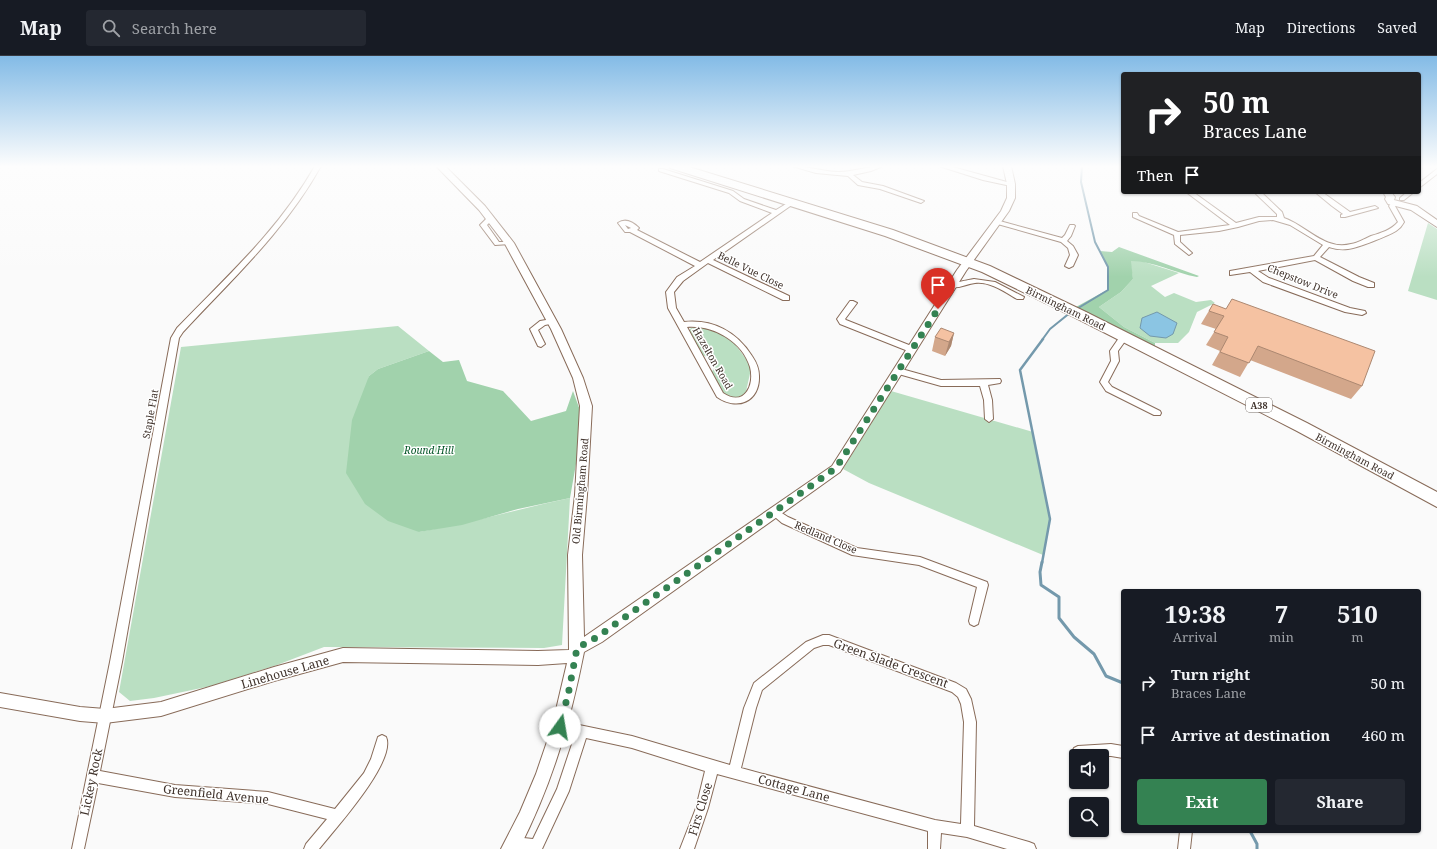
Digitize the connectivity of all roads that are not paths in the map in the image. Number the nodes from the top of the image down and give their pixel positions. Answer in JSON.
{"nodes":[{"id":1,"x":296,"y":203,"type":"edge"},
{"id":2,"x":476,"y":203,"type":"edge"},
{"id":3,"x":750,"y":203,"type":"edge"},
{"id":4,"x":792,"y":203,"type":"edge"},
{"id":5,"x":796,"y":203,"type":"edge"},
{"id":6,"x":1009,"y":203,"type":"edge"},
{"id":7,"x":1204,"y":203,"type":"edge"},
{"id":8,"x":1269,"y":203,"type":"edge"},
{"id":9,"x":1332,"y":203,"type":"edge"},
{"id":10,"x":1393,"y":203,"type":"edge"},
{"id":11,"x":1403,"y":203,"type":"edge"},
{"id":12,"x":1383,"y":211,"type":"dead end"},
{"id":13,"x":777,"y":213,"type":"junction"},
{"id":14,"x":1134,"y":217,"type":"dead end"},
{"id":15,"x":1281,"y":219,"type":"junction"},
{"id":16,"x":996,"y":222,"type":"junction"},
{"id":17,"x":1437,"y":224,"type":"edge"},
{"id":18,"x":1072,"y":226,"type":"dead end"},
{"id":19,"x":1236,"y":226,"type":"junction"},
{"id":20,"x":631,"y":230,"type":"dead end"},
{"id":21,"x":1177,"y":234,"type":"junction"},
{"id":22,"x":1063,"y":241,"type":"junction"},
{"id":23,"x":1326,"y":246,"type":"junction"},
{"id":24,"x":1174,"y":248,"type":"dead end"},
{"id":25,"x":1182,"y":248,"type":"junction"},
{"id":26,"x":1189,"y":253,"type":"dead end"},
{"id":27,"x":1316,"y":258,"type":"junction"},
{"id":28,"x":708,"y":260,"type":"junction"},
{"id":29,"x":968,"y":262,"type":"junction"},
{"id":30,"x":699,"y":265,"type":"junction"},
{"id":31,"x":1069,"y":266,"type":"dead end"},
{"id":32,"x":1251,"y":269,"type":"junction"},
{"id":33,"x":1233,"y":273,"type":"dead end"},
{"id":34,"x":952,"y":285,"type":"junction"},
{"id":35,"x":1371,"y":285,"type":"dead end"},
{"id":36,"x":1020,"y":297,"type":"dead end"},
{"id":37,"x":786,"y":298,"type":"dead end"},
{"id":38,"x":852,"y":303,"type":"dead end"},
{"id":39,"x":1362,"y":313,"type":"dead end"},
{"id":40,"x":552,"y":321,"type":"junction"},
{"id":41,"x":682,"y":325,"type":"junction"},
{"id":42,"x":1124,"y":337,"type":"junction"},
{"id":43,"x":541,"y":344,"type":"dead end"},
{"id":44,"x":911,"y":349,"type":"junction"},
{"id":45,"x":898,"y":371,"type":"junction"},
{"id":46,"x":996,"y":381,"type":"dead end"},
{"id":47,"x":983,"y":383,"type":"junction"},
{"id":48,"x":1157,"y":413,"type":"dead end"},
{"id":49,"x":988,"y":419,"type":"dead end"},
{"id":50,"x":1437,"y":500,"type":"edge"},
{"id":51,"x":774,"y":512,"type":"junction"},
{"id":52,"x":974,"y":621,"type":"dead end"},
{"id":53,"x":576,"y":652,"type":"junction"},
{"id":54,"x":0,"y":700,"type":"edge"},
{"id":55,"x":105,"y":716,"type":"junction"},
{"id":56,"x":560,"y":727,"type":"junction"},
{"id":57,"x":582,"y":731,"type":"junction"},
{"id":58,"x":382,"y":741,"type":"dead end"},
{"id":59,"x":1109,"y":750,"type":"edge"},
{"id":60,"x":1121,"y":752,"type":"edge"},
{"id":61,"x":712,"y":768,"type":"junction"},
{"id":62,"x":734,"y":772,"type":"junction"},
{"id":63,"x":93,"y":776,"type":"junction"},
{"id":64,"x":338,"y":816,"type":"junction"},
{"id":65,"x":935,"y":826,"type":"junction"},
{"id":66,"x":967,"y":830,"type":"junction"},
{"id":67,"x":1186,"y":833,"type":"edge"},
{"id":68,"x":512,"y":846,"type":"edge"},
{"id":69,"x":78,"y":849,"type":"edge"},
{"id":70,"x":311,"y":849,"type":"edge"},
{"id":71,"x":686,"y":849,"type":"edge"},
{"id":72,"x":934,"y":849,"type":"edge"},
{"id":73,"x":1029,"y":849,"type":"edge"},
{"id":74,"x":1184,"y":849,"type":"edge"}],
"edges":[{"from":1,"to":55,"type":"street","name":"Staple Flat"},
{"from":2,"to":40,"type":"main road","name":"Old Birmingham Road"},
{"from":3,"to":13,"type":"street"},
{"from":4,"to":13,"type":"street","name":"Hazelton Road"},
{"from":5,"to":29,"type":"highway","name":"Birmingham Road","number":"A38"},
{"from":6,"to":16,"type":"main road"},
{"from":7,"to":19,"type":"street"},
{"from":8,"to":15,"type":"street"},
{"from":9,"to":12,"type":"street"},
{"from":10,"to":23,"type":"street"},
{"from":11,"to":17,"type":"main road"},
{"from":13,"to":28,"type":"street","name":"Hazelton Road"},
{"from":14,"to":21,"type":"street"},
{"from":15,"to":19,"type":"street"},
{"from":15,"to":23,"type":"street"},
{"from":16,"to":22,"type":"street"},
{"from":16,"to":29,"type":"main road"},
{"from":18,"to":22,"type":"street"},
{"from":19,"to":21,"type":"street"},
{"from":20,"to":30,"type":"street"},
{"from":21,"to":25,"type":"street"},
{"from":22,"to":31,"type":"street"},
{"from":23,"to":27,"type":"street"},
{"from":24,"to":25,"type":"street"},
{"from":25,"to":26,"type":"street"},
{"from":27,"to":32,"type":"street"},
{"from":27,"to":35,"type":"street"},
{"from":28,"to":30,"type":"street","name":"Hazelton Road"},
{"from":28,"to":37,"type":"street","name":"Belle Vue Close"},
{"from":29,"to":34,"type":"main road"},
{"from":29,"to":42,"type":"highway","name":"Birmingham Road","number":"A38"},
{"from":30,"to":41,"type":"street","name":"Hazelton Road"},
{"from":32,"to":33,"type":"street"},
{"from":32,"to":39,"type":"street","name":"Chepstow Drive"},
{"from":34,"to":36,"type":"street","name":"Birmingham Road"},
{"from":34,"to":44,"type":"main road"},
{"from":38,"to":44,"type":"street"},
{"from":40,"to":43,"type":"street"},
{"from":40,"to":53,"type":"main road","name":"Old Birmingham Road"},
{"from":41,"to":41,"type":"street","name":"Hazelton Road"},
{"from":42,"to":48,"type":"street"},
{"from":42,"to":50,"type":"highway","name":"Birmingham Road","number":"A38"},
{"from":44,"to":45,"type":"main road"},
{"from":45,"to":47,"type":"street"},
{"from":45,"to":51,"type":"main road"},
{"from":46,"to":47,"type":"street"},
{"from":47,"to":49,"type":"street"},
{"from":51,"to":52,"type":"street","name":"Redland Close"},
{"from":51,"to":53,"type":"main road"},
{"from":53,"to":55,"type":"main road","name":"Linehouse Lane"},
{"from":53,"to":56,"type":"main road","name":"Old Birmingham Road"},
{"from":54,"to":55,"type":"main road","name":"Linehouse Lane"},
{"from":55,"to":63,"type":"street","name":"Lickey Rock"},
{"from":56,"to":57,"type":"street","name":"Cottage Lane"},
{"from":56,"to":68,"type":"main road","name":"Old Birmingham Road"},
{"from":57,"to":61,"type":"street","name":"Cottage Lane"},
{"from":57,"to":68,"type":"street"},
{"from":58,"to":64,"type":"street"},
{"from":59,"to":60,"type":"street"},
{"from":61,"to":62,"type":"street","name":"Cottage Lane"},
{"from":61,"to":71,"type":"street","name":"Firs Close"},
{"from":62,"to":65,"type":"street","name":"Cottage Lane"},
{"from":62,"to":66,"type":"street","name":"Green Slade Crescent"},
{"from":63,"to":64,"type":"street","name":"Greenfield Avenue"},
{"from":63,"to":69,"type":"street","name":"Lickey Rock"},
{"from":64,"to":70,"type":"street"},
{"from":65,"to":66,"type":"street","name":"Cottage Lane"},
{"from":65,"to":72,"type":"street"},
{"from":66,"to":73,"type":"street","name":"Cottage Lane"},
{"from":67,"to":74,"type":"street"}]}
